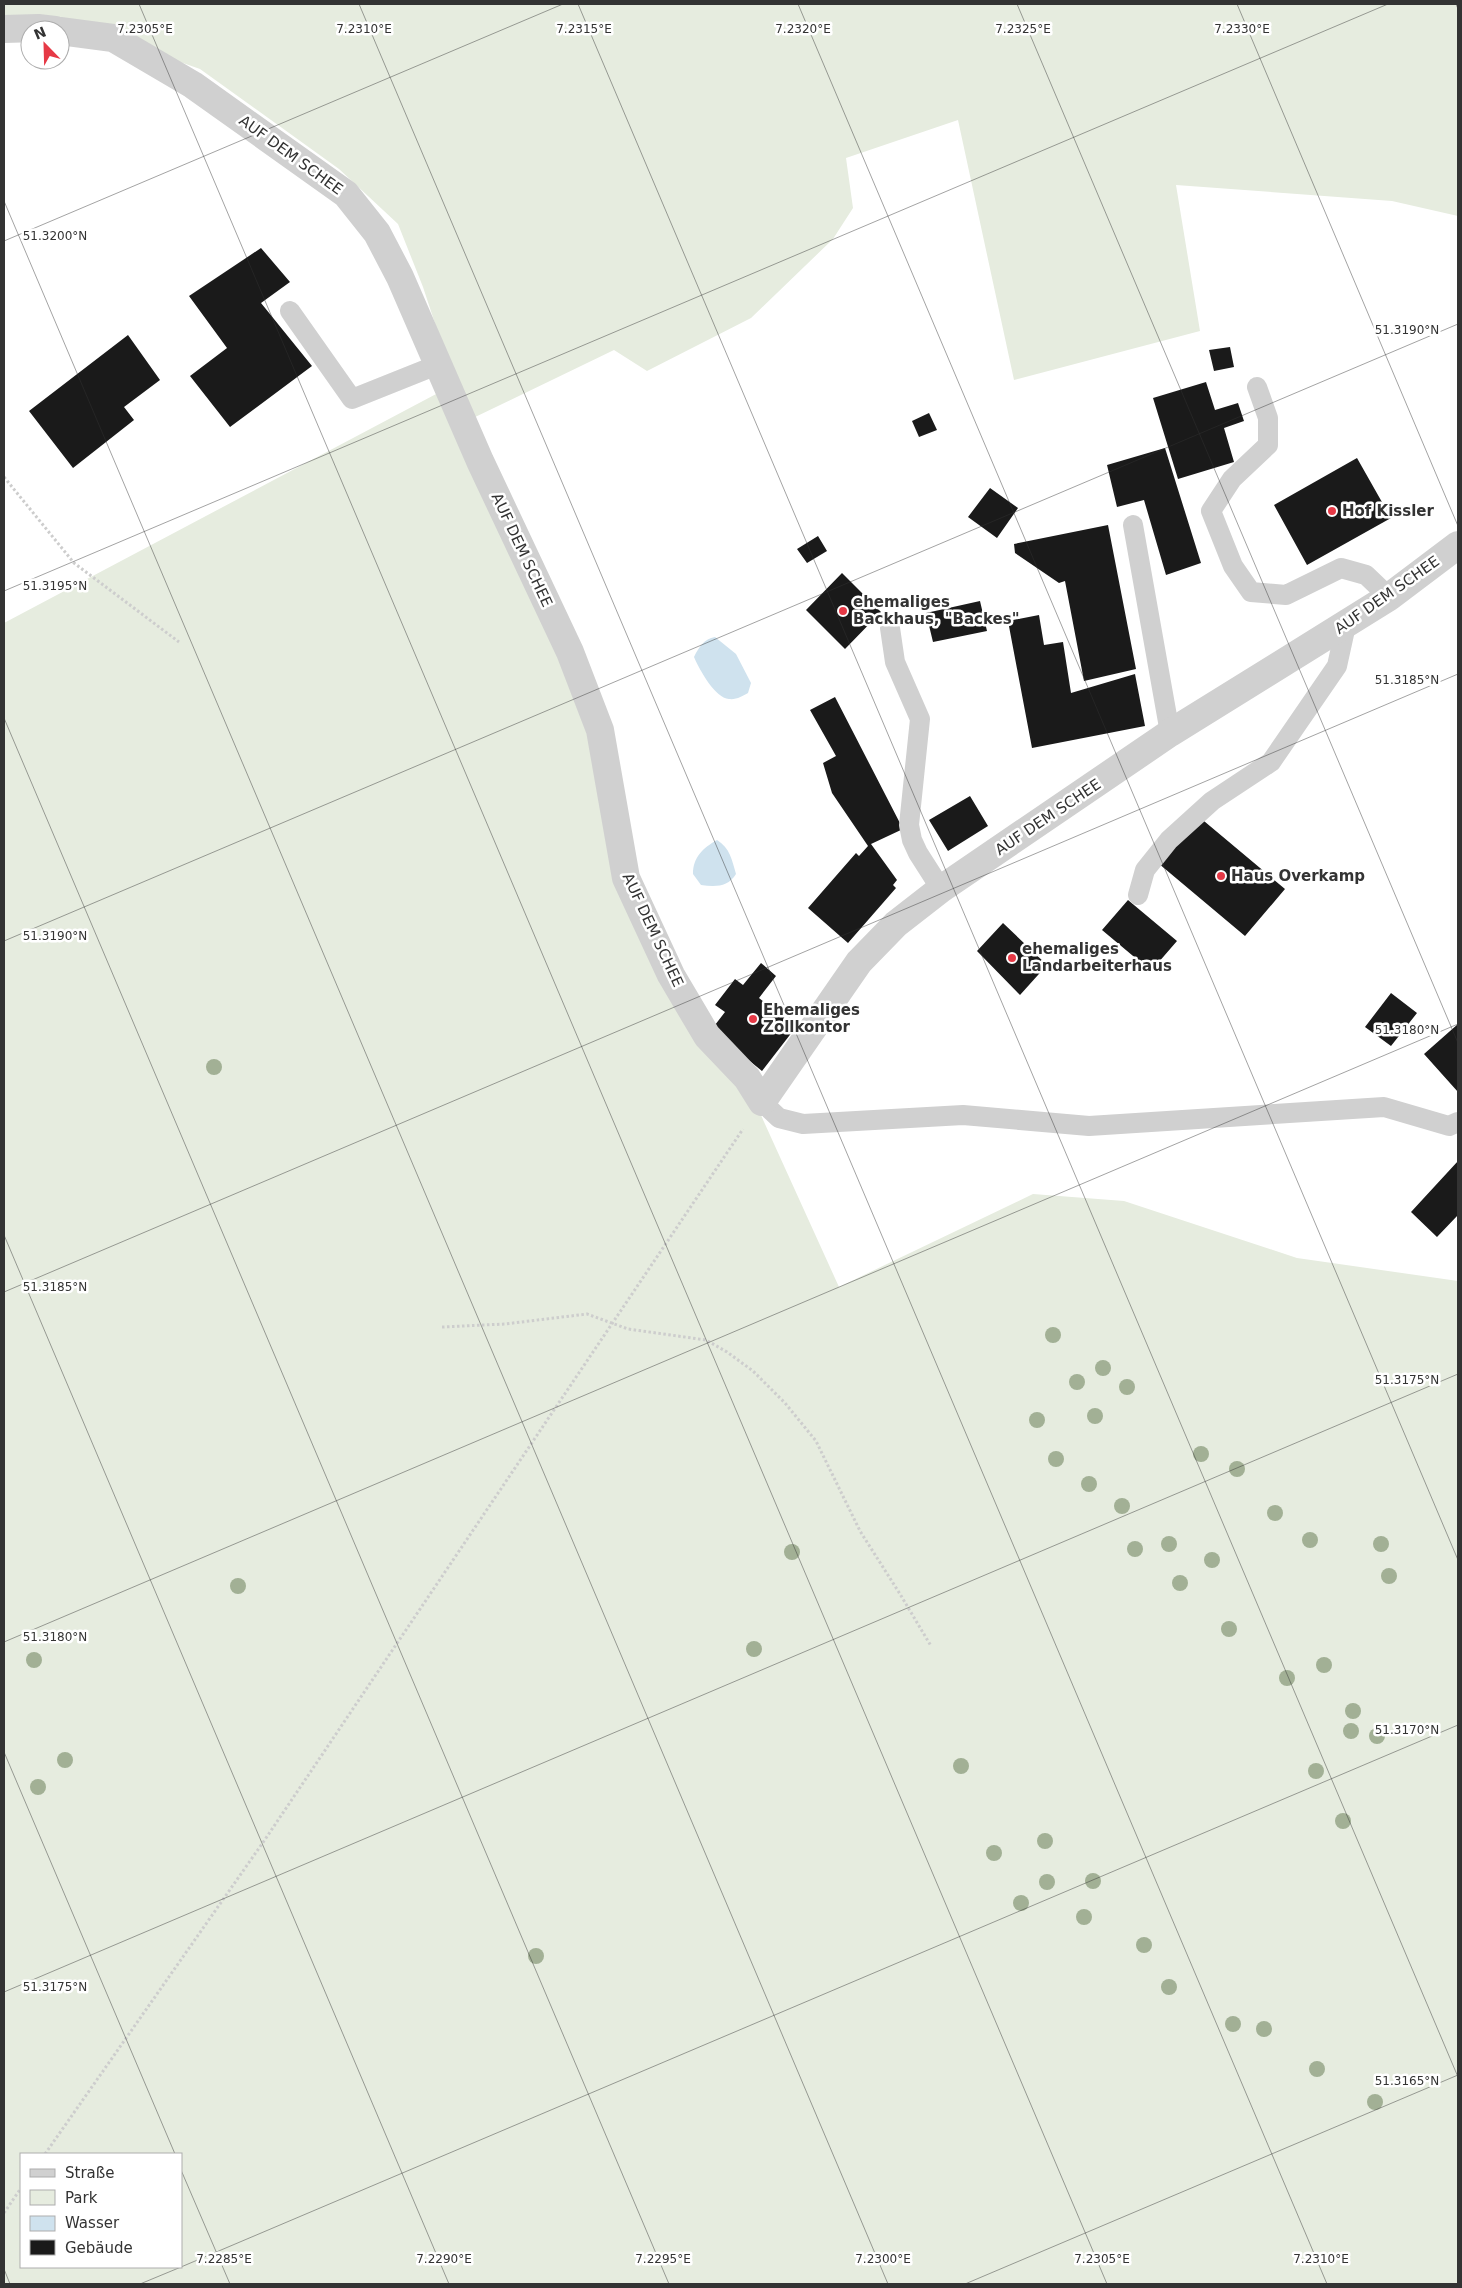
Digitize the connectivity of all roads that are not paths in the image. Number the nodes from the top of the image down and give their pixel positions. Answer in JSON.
{"nodes":[{"id":1,"x":4,"y":29,"type":"edge"},
{"id":2,"x":20,"y":29,"type":"edge"},
{"id":3,"x":70,"y":32,"type":"edge"},
{"id":4,"x":290,"y":311,"type":"dead end"},
{"id":5,"x":437,"y":365,"type":"junction"},
{"id":6,"x":1257,"y":387,"type":"dead end"},
{"id":7,"x":1134,"y":525,"type":"dead end"},
{"id":8,"x":1458,"y":545,"type":"edge"},
{"id":9,"x":1389,"y":597,"type":"junction"},
{"id":10,"x":1346,"y":625,"type":"junction"},
{"id":11,"x":890,"y":628,"type":"dead end"},
{"id":12,"x":1170,"y":733,"type":"junction"},
{"id":13,"x":942,"y":889,"type":"junction"},
{"id":14,"x":1138,"y":895,"type":"dead end"},
{"id":15,"x":762,"y":1102,"type":"junction"},
{"id":16,"x":1458,"y":1122,"type":"edge"}],
"edges":[{"from":1,"to":2,"type":"street"},
{"from":3,"to":5,"type":"street","name":"AUF DEM SCHEE"},
{"from":4,"to":5,"type":"lane"},
{"from":5,"to":15,"type":"street","name":"AUF DEM SCHEE"},
{"from":6,"to":9,"type":"lane"},
{"from":7,"to":12,"type":"lane"},
{"from":8,"to":9,"type":"street","name":"AUF DEM SCHEE"},
{"from":9,"to":10,"type":"street","name":"AUF DEM SCHEE"},
{"from":10,"to":12,"type":"street","name":"AUF DEM SCHEE"},
{"from":10,"to":14,"type":"lane"},
{"from":11,"to":13,"type":"lane"},
{"from":12,"to":13,"type":"street","name":"AUF DEM SCHEE"},
{"from":13,"to":15,"type":"street","name":"AUF DEM SCHEE"},
{"from":15,"to":16,"type":"lane"}]}
